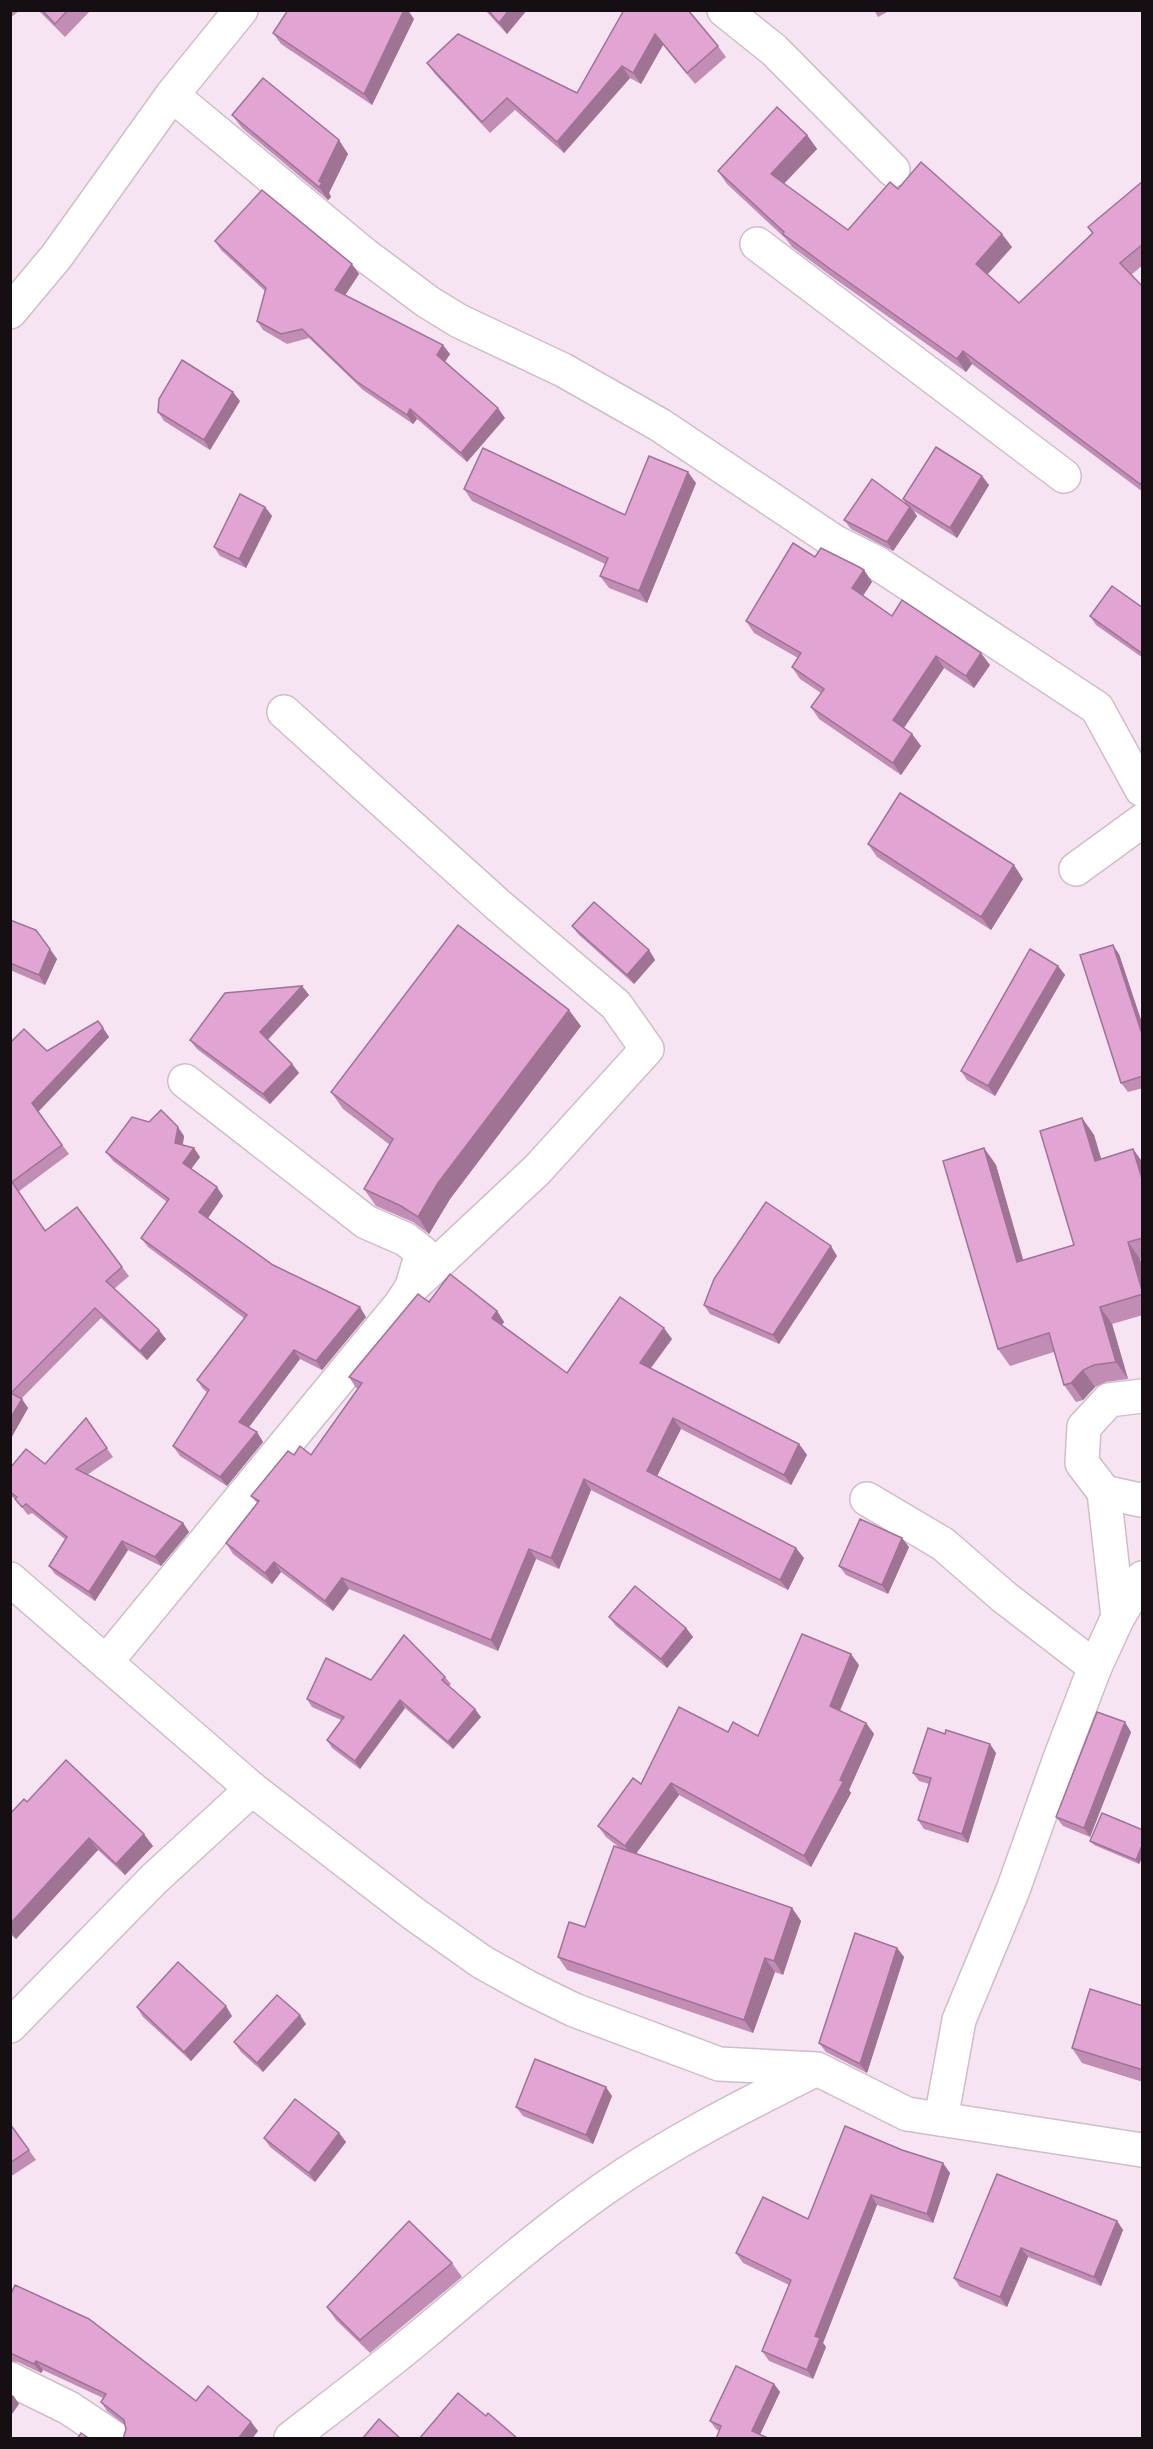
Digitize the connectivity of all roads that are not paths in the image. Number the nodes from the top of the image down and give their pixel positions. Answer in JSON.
{"nodes":[{"id":1,"x":241,"y":10,"type":"edge"},
{"id":2,"x":724,"y":10,"type":"edge"},
{"id":3,"x":172,"y":95,"type":"junction"},
{"id":4,"x":893,"y":170,"type":"dead end"},
{"id":5,"x":757,"y":244,"type":"dead end"},
{"id":6,"x":10,"y":312,"type":"edge"},
{"id":7,"x":1064,"y":476,"type":"dead end"},
{"id":8,"x":284,"y":712,"type":"dead end"},
{"id":9,"x":1143,"y":790,"type":"edge"},
{"id":10,"x":1143,"y":821,"type":"edge"},
{"id":11,"x":1076,"y":869,"type":"dead end"},
{"id":12,"x":185,"y":1081,"type":"dead end"},
{"id":13,"x":412,"y":1287,"type":"junction"},
{"id":14,"x":1143,"y":1396,"type":"edge"},
{"id":15,"x":1104,"y":1492,"type":"junction"},
{"id":16,"x":867,"y":1499,"type":"dead end"},
{"id":17,"x":1143,"y":1499,"type":"edge"},
{"id":18,"x":1143,"y":1578,"type":"edge"},
{"id":19,"x":10,"y":1579,"type":"edge"},
{"id":20,"x":1118,"y":1617,"type":"junction"},
{"id":21,"x":106,"y":1662,"type":"junction"},
{"id":22,"x":1095,"y":1667,"type":"junction"},
{"id":23,"x":252,"y":1789,"type":"junction"},
{"id":24,"x":10,"y":2026,"type":"edge"},
{"id":25,"x":817,"y":2069,"type":"junction"},
{"id":26,"x":941,"y":2120,"type":"junction"},
{"id":27,"x":1143,"y":2150,"type":"edge"},
{"id":28,"x":10,"y":2379,"type":"edge"},
{"id":29,"x":114,"y":2439,"type":"edge"},
{"id":30,"x":291,"y":2439,"type":"edge"}],
"edges":[{"from":1,"to":3,"type":"street"},
{"from":2,"to":4,"type":"street"},
{"from":3,"to":6,"type":"street"},
{"from":3,"to":9,"type":"street"},
{"from":5,"to":7,"type":"street"},
{"from":8,"to":13,"type":"street"},
{"from":10,"to":11,"type":"street"},
{"from":12,"to":13,"type":"street"},
{"from":13,"to":21,"type":"street"},
{"from":14,"to":15,"type":"street"},
{"from":15,"to":17,"type":"street"},
{"from":15,"to":20,"type":"street"},
{"from":16,"to":22,"type":"street"},
{"from":18,"to":20,"type":"street"},
{"from":19,"to":21,"type":"street"},
{"from":20,"to":22,"type":"street"},
{"from":21,"to":23,"type":"street"},
{"from":22,"to":26,"type":"street"},
{"from":23,"to":24,"type":"street"},
{"from":23,"to":25,"type":"street"},
{"from":25,"to":26,"type":"street"},
{"from":25,"to":30,"type":"street"},
{"from":26,"to":27,"type":"street"},
{"from":28,"to":29,"type":"street"}]}
